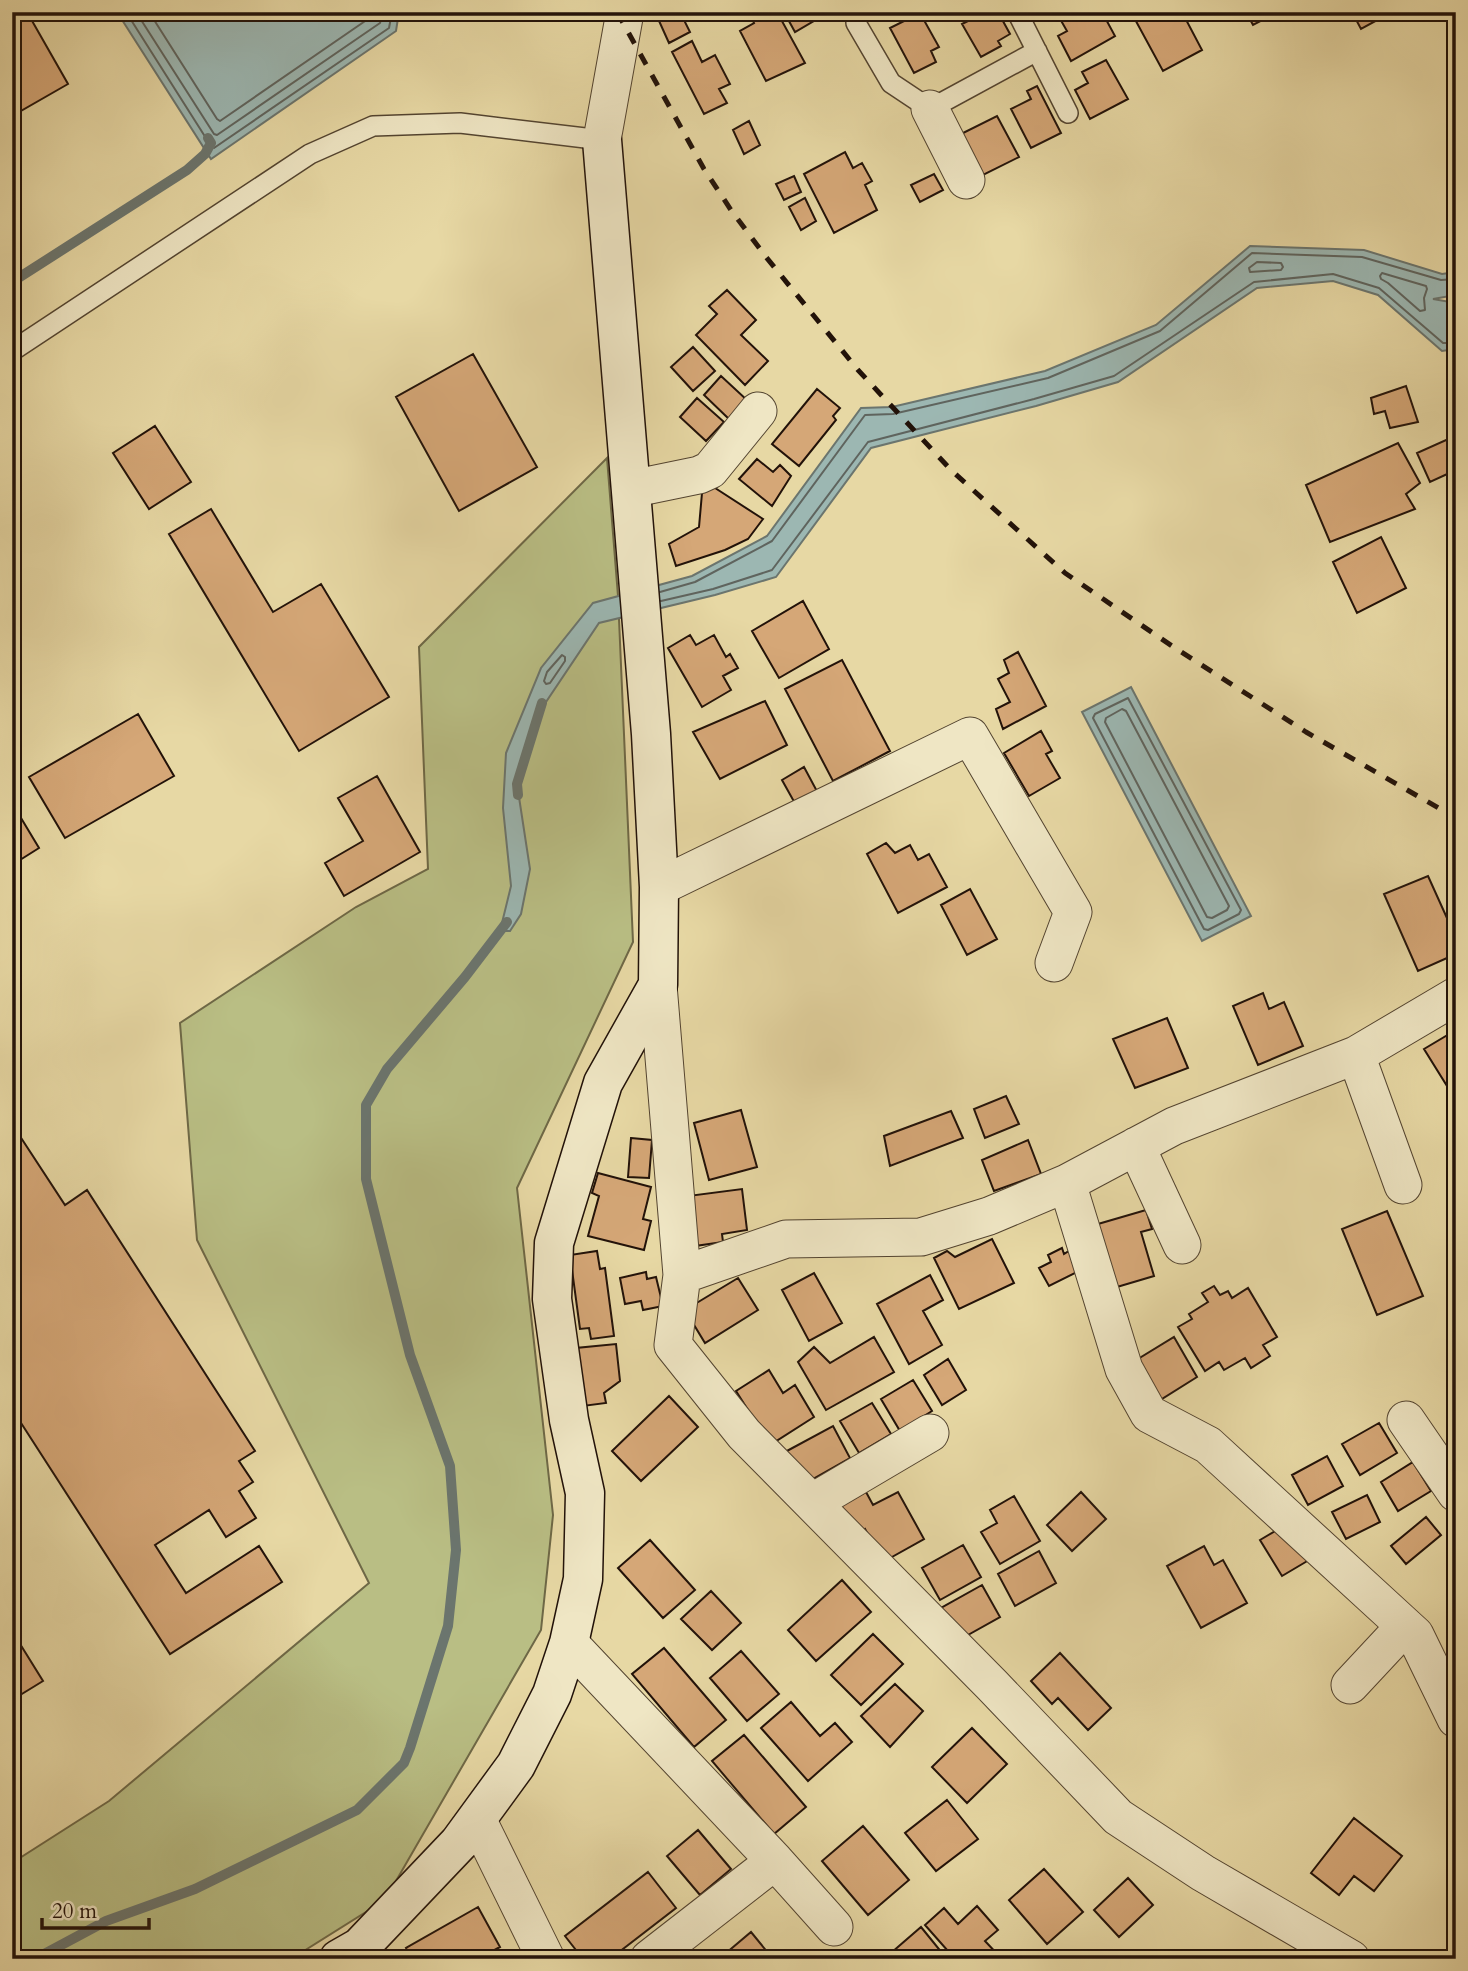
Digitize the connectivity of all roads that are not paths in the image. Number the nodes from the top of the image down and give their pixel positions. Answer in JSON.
{"nodes":[{"id":1,"x":625,"y":12,"type":"edge"},
{"id":2,"x":857,"y":12,"type":"edge"},
{"id":3,"x":1017,"y":12,"type":"edge"},
{"id":4,"x":1037,"y":51,"type":"junction"},
{"id":5,"x":930,"y":109,"type":"junction"},
{"id":6,"x":1069,"y":113,"type":"dead end"},
{"id":7,"x":603,"y":140,"type":"junction"},
{"id":8,"x":966,"y":180,"type":"dead end"},
{"id":9,"x":12,"y":351,"type":"edge"},
{"id":10,"x":758,"y":411,"type":"dead end"},
{"id":11,"x":631,"y":489,"type":"junction"},
{"id":12,"x":659,"y":887,"type":"junction"},
{"id":13,"x":1054,"y":963,"type":"dead end"},
{"id":14,"x":658,"y":985,"type":"junction"},
{"id":15,"x":1456,"y":996,"type":"edge"},
{"id":16,"x":1356,"y":1055,"type":"junction"},
{"id":17,"x":1136,"y":1146,"type":"junction"},
{"id":18,"x":1067,"y":1183,"type":"junction"},
{"id":19,"x":1403,"y":1185,"type":"dead end"},
{"id":20,"x":1182,"y":1245,"type":"dead end"},
{"id":21,"x":682,"y":1275,"type":"junction"},
{"id":22,"x":1406,"y":1420,"type":"dead end"},
{"id":23,"x":930,"y":1433,"type":"dead end"},
{"id":24,"x":1456,"y":1493,"type":"edge"},
{"id":25,"x":813,"y":1503,"type":"junction"},
{"id":26,"x":1405,"y":1626,"type":"junction"},
{"id":27,"x":569,"y":1643,"type":"junction"},
{"id":28,"x":1444,"y":1658,"type":"edge"},
{"id":29,"x":1350,"y":1685,"type":"dead end"},
{"id":30,"x":1456,"y":1719,"type":"edge"},
{"id":31,"x":477,"y":1819,"type":"junction"},
{"id":32,"x":775,"y":1861,"type":"junction"},
{"id":33,"x":834,"y":1927,"type":"dead end"},
{"id":34,"x":339,"y":1959,"type":"edge"},
{"id":35,"x":547,"y":1959,"type":"edge"},
{"id":36,"x":649,"y":1959,"type":"edge"},
{"id":37,"x":1351,"y":1959,"type":"edge"}],
"edges":[{"from":1,"to":7,"type":"street"},
{"from":2,"to":5,"type":"lane"},
{"from":3,"to":4,"type":"lane"},
{"from":4,"to":5,"type":"lane"},
{"from":4,"to":6,"type":"lane"},
{"from":5,"to":8,"type":"street"},
{"from":7,"to":9,"type":"lane"},
{"from":7,"to":11,"type":"street"},
{"from":10,"to":11,"type":"street"},
{"from":11,"to":12,"type":"street"},
{"from":12,"to":13,"type":"street"},
{"from":12,"to":14,"type":"street"},
{"from":14,"to":21,"type":"street"},
{"from":14,"to":27,"type":"street"},
{"from":15,"to":16,"type":"street"},
{"from":16,"to":17,"type":"street"},
{"from":16,"to":19,"type":"street"},
{"from":17,"to":18,"type":"street"},
{"from":17,"to":20,"type":"street"},
{"from":18,"to":21,"type":"street"},
{"from":18,"to":26,"type":"street"},
{"from":21,"to":25,"type":"street"},
{"from":22,"to":24,"type":"street"},
{"from":23,"to":25,"type":"street"},
{"from":25,"to":37,"type":"street"},
{"from":26,"to":28,"type":"street"},
{"from":26,"to":29,"type":"street"},
{"from":27,"to":31,"type":"street"},
{"from":27,"to":32,"type":"street"},
{"from":28,"to":30,"type":"street"},
{"from":31,"to":34,"type":"street"},
{"from":31,"to":35,"type":"street"},
{"from":32,"to":33,"type":"street"},
{"from":32,"to":36,"type":"street"}]}
